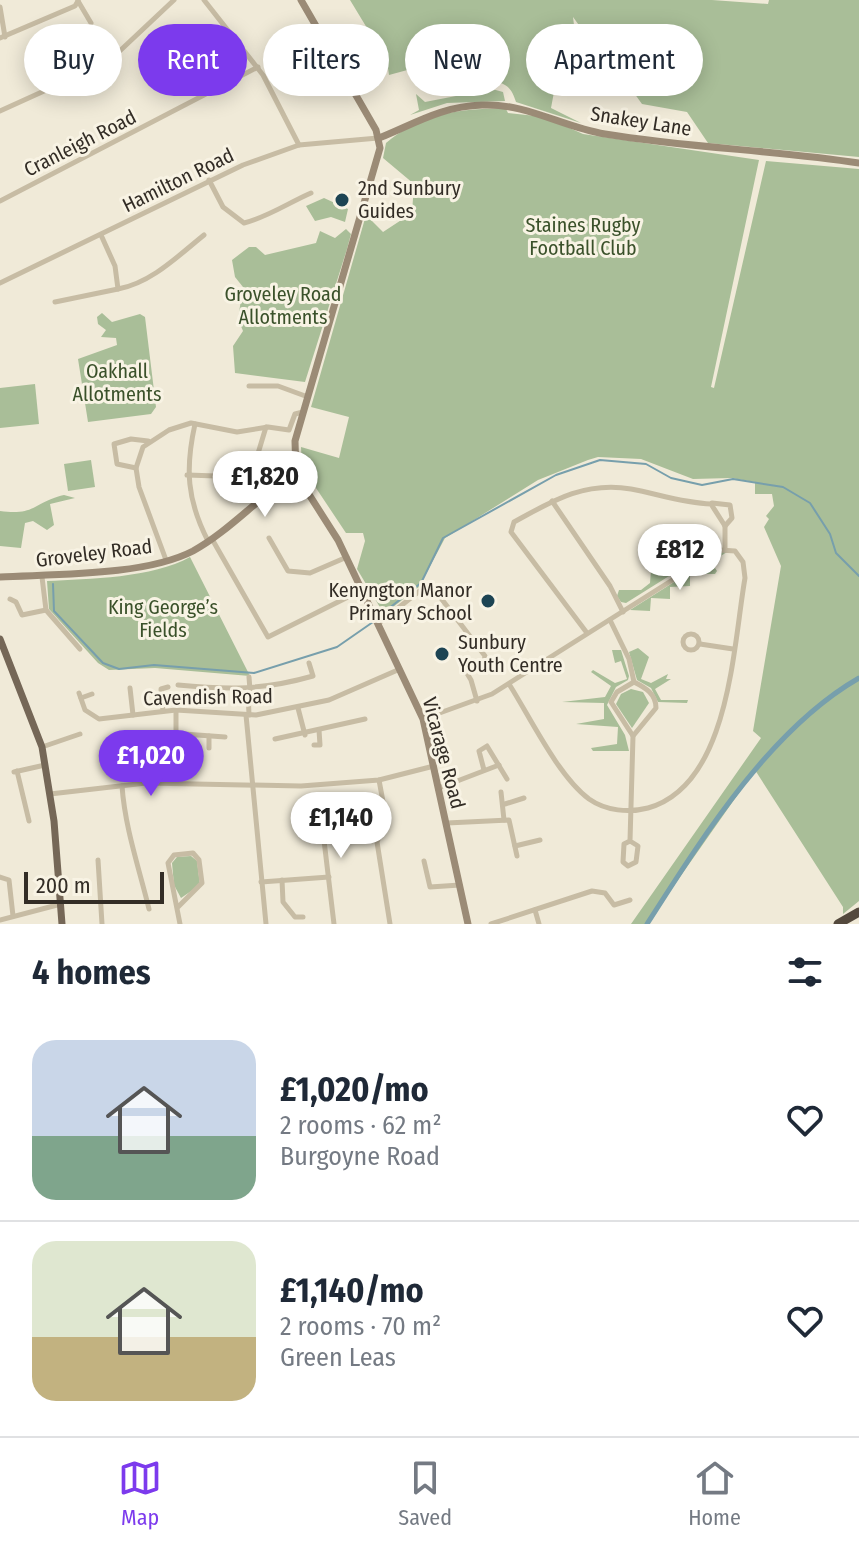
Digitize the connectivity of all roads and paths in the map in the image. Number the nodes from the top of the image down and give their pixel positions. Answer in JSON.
{"nodes":[{"id":1,"x":78,"y":0,"type":"edge"},
{"id":2,"x":174,"y":0,"type":"edge"},
{"id":3,"x":204,"y":0,"type":"edge"},
{"id":4,"x":301,"y":0,"type":"edge"},
{"id":5,"x":313,"y":0,"type":"edge"},
{"id":6,"x":0,"y":7,"type":"edge"},
{"id":7,"x":307,"y":9,"type":"junction"},
{"id":8,"x":91,"y":23,"type":"dead end"},
{"id":9,"x":2,"y":37,"type":"edge"},
{"id":10,"x":258,"y":67,"type":"junction"},
{"id":11,"x":0,"y":111,"type":"edge"},
{"id":12,"x":379,"y":138,"type":"junction"},
{"id":13,"x":299,"y":145,"type":"junction"},
{"id":14,"x":859,"y":163,"type":"edge"},
{"id":15,"x":209,"y":180,"type":"junction"},
{"id":16,"x":311,"y":193,"type":"dead end"},
{"id":17,"x":0,"y":201,"type":"edge"},
{"id":18,"x":101,"y":235,"type":"junction"},
{"id":19,"x":204,"y":235,"type":"dead end"},
{"id":20,"x":0,"y":283,"type":"edge"},
{"id":21,"x":118,"y":289,"type":"junction"},
{"id":22,"x":55,"y":302,"type":"dead end"},
{"id":23,"x":249,"y":386,"type":"dead end"},
{"id":24,"x":308,"y":397,"type":"junction"},
{"id":25,"x":303,"y":412,"type":"junction"},
{"id":26,"x":195,"y":424,"type":"junction"},
{"id":27,"x":266,"y":427,"type":"junction"},
{"id":28,"x":151,"y":440,"type":"junction"},
{"id":29,"x":256,"y":460,"type":"dead end"},
{"id":30,"x":136,"y":468,"type":"junction"},
{"id":31,"x":296,"y":474,"type":"junction"},
{"id":32,"x":187,"y":475,"type":"junction"},
{"id":33,"x":216,"y":476,"type":"dead end"},
{"id":34,"x":552,"y":501,"type":"junction"},
{"id":35,"x":711,"y":504,"type":"junction"},
{"id":36,"x":725,"y":526,"type":"junction"},
{"id":37,"x":269,"y":538,"type":"dead end"},
{"id":38,"x":210,"y":540,"type":"junction"},
{"id":39,"x":727,"y":548,"type":"junction"},
{"id":40,"x":347,"y":557,"type":"junction"},
{"id":41,"x":166,"y":560,"type":"junction"},
{"id":42,"x":0,"y":577,"type":"edge"},
{"id":43,"x":42,"y":577,"type":"junction"},
{"id":44,"x":363,"y":590,"type":"junction"},
{"id":45,"x":10,"y":599,"type":"dead end"},
{"id":46,"x":46,"y":610,"type":"junction"},
{"id":47,"x":623,"y":612,"type":"junction"},
{"id":48,"x":610,"y":620,"type":"junction"},
{"id":49,"x":379,"y":623,"type":"junction"},
{"id":50,"x":587,"y":633,"type":"junction"},
{"id":51,"x":0,"y":639,"type":"edge"},
{"id":52,"x":700,"y":644,"type":"dead end"},
{"id":53,"x":80,"y":649,"type":"dead end"},
{"id":54,"x":733,"y":649,"type":"junction"},
{"id":55,"x":459,"y":660,"type":"dead end"},
{"id":56,"x":309,"y":663,"type":"dead end"},
{"id":57,"x":400,"y":669,"type":"junction"},
{"id":58,"x":467,"y":673,"type":"junction"},
{"id":59,"x":249,"y":677,"type":"dead end"},
{"id":60,"x":634,"y":682,"type":"junction"},
{"id":61,"x":509,"y":684,"type":"junction"},
{"id":62,"x":178,"y":685,"type":"dead end"},
{"id":63,"x":168,"y":687,"type":"dead end"},
{"id":64,"x":130,"y":688,"type":"dead end"},
{"id":65,"x":249,"y":690,"type":"junction"},
{"id":66,"x":92,"y":694,"type":"dead end"},
{"id":67,"x":477,"y":701,"type":"junction"},
{"id":68,"x":298,"y":708,"type":"junction"},
{"id":69,"x":176,"y":710,"type":"junction"},
{"id":70,"x":163,"y":711,"type":"junction"},
{"id":71,"x":133,"y":715,"type":"junction"},
{"id":72,"x":248,"y":715,"type":"junction"},
{"id":73,"x":365,"y":719,"type":"dead end"},
{"id":74,"x":423,"y":719,"type":"junction"},
{"id":75,"x":319,"y":730,"type":"junction"},
{"id":76,"x":80,"y":734,"type":"dead end"},
{"id":77,"x":179,"y":734,"type":"junction"},
{"id":78,"x":305,"y":735,"type":"junction"},
{"id":79,"x":209,"y":736,"type":"junction"},
{"id":80,"x":633,"y":736,"type":"junction"},
{"id":81,"x":225,"y":737,"type":"dead end"},
{"id":82,"x":130,"y":739,"type":"junction"},
{"id":83,"x":275,"y":739,"type":"dead end"},
{"id":84,"x":113,"y":741,"type":"dead end"},
{"id":85,"x":314,"y":745,"type":"dead end"},
{"id":86,"x":42,"y":747,"type":"junction"},
{"id":87,"x":181,"y":747,"type":"dead end"},
{"id":88,"x":209,"y":748,"type":"dead end"},
{"id":89,"x":131,"y":749,"type":"dead end"},
{"id":90,"x":45,"y":765,"type":"junction"},
{"id":91,"x":499,"y":765,"type":"junction"},
{"id":92,"x":434,"y":766,"type":"junction"},
{"id":93,"x":484,"y":770,"type":"junction"},
{"id":94,"x":507,"y":779,"type":"dead end"},
{"id":95,"x":379,"y":780,"type":"junction"},
{"id":96,"x":251,"y":785,"type":"junction"},
{"id":97,"x":122,"y":786,"type":"junction"},
{"id":98,"x":439,"y":788,"type":"junction"},
{"id":99,"x":501,"y":792,"type":"dead end"},
{"id":100,"x":50,"y":794,"type":"junction"},
{"id":101,"x":524,"y":798,"type":"dead end"},
{"id":102,"x":505,"y":804,"type":"junction"},
{"id":103,"x":631,"y":811,"type":"junction"},
{"id":104,"x":504,"y":820,"type":"junction"},
{"id":105,"x":29,"y":821,"type":"dead end"},
{"id":106,"x":447,"y":823,"type":"junction"},
{"id":107,"x":312,"y":833,"type":"dead end"},
{"id":108,"x":540,"y":840,"type":"dead end"},
{"id":109,"x":630,"y":841,"type":"junction"},
{"id":110,"x":515,"y":846,"type":"junction"},
{"id":111,"x":517,"y":856,"type":"dead end"},
{"id":112,"x":424,"y":861,"type":"dead end"},
{"id":113,"x":100,"y":864,"type":"dead end"},
{"id":114,"x":0,"y":877,"type":"edge"},
{"id":115,"x":329,"y":877,"type":"junction"},
{"id":116,"x":282,"y":880,"type":"junction"},
{"id":117,"x":261,"y":882,"type":"junction"},
{"id":118,"x":460,"y":885,"type":"junction"},
{"id":119,"x":630,"y":900,"type":"dead end"},
{"id":120,"x":61,"y":904,"type":"junction"},
{"id":121,"x":178,"y":907,"type":"junction"},
{"id":122,"x":138,"y":908,"type":"dead end"},
{"id":123,"x":535,"y":910,"type":"junction"},
{"id":124,"x":859,"y":912,"type":"edge"},
{"id":125,"x":13,"y":916,"type":"junction"},
{"id":126,"x":303,"y":917,"type":"dead end"},
{"id":127,"x":0,"y":920,"type":"edge"},
{"id":128,"x":62,"y":924,"type":"edge"},
{"id":129,"x":102,"y":924,"type":"edge"},
{"id":130,"x":180,"y":924,"type":"edge"},
{"id":131,"x":266,"y":924,"type":"edge"},
{"id":132,"x":334,"y":924,"type":"edge"},
{"id":133,"x":390,"y":924,"type":"edge"},
{"id":134,"x":468,"y":924,"type":"edge"},
{"id":135,"x":491,"y":924,"type":"edge"},
{"id":136,"x":539,"y":924,"type":"edge"},
{"id":137,"x":838,"y":924,"type":"edge"}],
"edges":[{"from":1,"to":8,"type":"street"},
{"from":1,"to":9,"type":"street"},
{"from":2,"to":11,"type":"street"},
{"from":3,"to":10,"type":"street"},
{"from":4,"to":7,"type":"street"},
{"from":5,"to":7,"type":"street"},
{"from":6,"to":9,"type":"street"},
{"from":7,"to":12,"type":"street"},
{"from":10,"to":13,"type":"street"},
{"from":10,"to":17,"type":"street","name":"Cranleigh Road"},
{"from":12,"to":13,"type":"street","name":"Hamilton Road"},
{"from":12,"to":14,"type":"street","name":"Snakey Lane"},
{"from":12,"to":24,"type":"street"},
{"from":13,"to":15,"type":"street","name":"Hamilton Road"},
{"from":15,"to":16,"type":"street"},
{"from":15,"to":18,"type":"street","name":"Hamilton Road"},
{"from":18,"to":20,"type":"street","name":"Hamilton Road"},
{"from":18,"to":21,"type":"street"},
{"from":19,"to":21,"type":"street"},
{"from":21,"to":22,"type":"street"},
{"from":23,"to":24,"type":"street"},
{"from":24,"to":25,"type":"street"},
{"from":25,"to":27,"type":"street"},
{"from":25,"to":31,"type":"street"},
{"from":26,"to":27,"type":"street"},
{"from":26,"to":28,"type":"street"},
{"from":26,"to":32,"type":"street"},
{"from":27,"to":29,"type":"street"},
{"from":28,"to":30,"type":"street"},
{"from":28,"to":30,"type":"street"},
{"from":30,"to":41,"type":"street"},
{"from":31,"to":38,"type":"street","name":"Groveley Road"},
{"from":31,"to":40,"type":"street","name":"Vicarage Road"},
{"from":32,"to":33,"type":"street"},
{"from":32,"to":38,"type":"street"},
{"from":34,"to":35,"type":"street"},
{"from":34,"to":47,"type":"street"},
{"from":34,"to":50,"type":"street"},
{"from":35,"to":36,"type":"street"},
{"from":35,"to":36,"type":"street"},
{"from":36,"to":39,"type":"street"},
{"from":37,"to":40,"type":"street"},
{"from":38,"to":41,"type":"street","name":"Groveley Road"},
{"from":38,"to":44,"type":"street"},
{"from":39,"to":47,"type":"street"},
{"from":39,"to":54,"type":"street"},
{"from":40,"to":44,"type":"street","name":"Vicarage Road"},
{"from":41,"to":43,"type":"street","name":"Groveley Road"},
{"from":42,"to":43,"type":"street","name":"Groveley Road"},
{"from":43,"to":46,"type":"street"},
{"from":44,"to":49,"type":"street","name":"Vicarage Road"},
{"from":45,"to":46,"type":"street"},
{"from":46,"to":53,"type":"street"},
{"from":47,"to":48,"type":"street"},
{"from":48,"to":50,"type":"street"},
{"from":48,"to":60,"type":"street"},
{"from":49,"to":57,"type":"street","name":"Vicarage Road"},
{"from":49,"to":58,"type":"street"},
{"from":50,"to":61,"type":"street"},
{"from":51,"to":86,"type":"main road"},
{"from":52,"to":54,"type":"street"},
{"from":54,"to":103,"type":"street"},
{"from":55,"to":58,"type":"street"},
{"from":56,"to":65,"type":"street"},
{"from":57,"to":68,"type":"street","name":"Cavendish Road"},
{"from":57,"to":74,"type":"street","name":"Vicarage Road"},
{"from":58,"to":67,"type":"street"},
{"from":59,"to":65,"type":"street"},
{"from":60,"to":80,"type":"street"},
{"from":60,"to":80,"type":"street"},
{"from":61,"to":67,"type":"street"},
{"from":61,"to":103,"type":"street"},
{"from":62,"to":65,"type":"street"},
{"from":63,"to":70,"type":"street"},
{"from":64,"to":71,"type":"street"},
{"from":65,"to":72,"type":"street"},
{"from":66,"to":71,"type":"street","name":"Cavendish Road"},
{"from":67,"to":74,"type":"street"},
{"from":68,"to":72,"type":"street","name":"Cavendish Road"},
{"from":68,"to":78,"type":"street"},
{"from":69,"to":70,"type":"street","name":"Cavendish Road"},
{"from":69,"to":72,"type":"street","name":"Cavendish Road"},
{"from":69,"to":77,"type":"street"},
{"from":70,"to":71,"type":"street","name":"Cavendish Road"},
{"from":72,"to":96,"type":"street"},
{"from":73,"to":75,"type":"street"},
{"from":74,"to":92,"type":"street","name":"Vicarage Road"},
{"from":75,"to":78,"type":"street"},
{"from":75,"to":85,"type":"street"},
{"from":76,"to":86,"type":"street"},
{"from":77,"to":79,"type":"street"},
{"from":77,"to":82,"type":"street"},
{"from":77,"to":87,"type":"street"},
{"from":78,"to":83,"type":"street"},
{"from":79,"to":81,"type":"street"},
{"from":79,"to":88,"type":"street"},
{"from":80,"to":103,"type":"street"},
{"from":82,"to":84,"type":"street"},
{"from":82,"to":89,"type":"street"},
{"from":86,"to":90,"type":"main road"},
{"from":90,"to":100,"type":"main road"},
{"from":90,"to":105,"type":"street"},
{"from":91,"to":93,"type":"street"},
{"from":91,"to":93,"type":"street"},
{"from":91,"to":94,"type":"street"},
{"from":92,"to":95,"type":"street"},
{"from":92,"to":98,"type":"street","name":"Vicarage Road"},
{"from":93,"to":98,"type":"street"},
{"from":95,"to":96,"type":"street"},
{"from":95,"to":133,"type":"street"},
{"from":96,"to":97,"type":"street"},
{"from":96,"to":117,"type":"street"},
{"from":97,"to":100,"type":"street"},
{"from":97,"to":122,"type":"street"},
{"from":98,"to":106,"type":"street","name":"Vicarage Road"},
{"from":99,"to":102,"type":"street"},
{"from":100,"to":120,"type":"main road"},
{"from":101,"to":102,"type":"street"},
{"from":102,"to":104,"type":"street"},
{"from":103,"to":109,"type":"street"},
{"from":104,"to":106,"type":"street"},
{"from":104,"to":110,"type":"street"},
{"from":106,"to":118,"type":"street","name":"Vicarage Road"},
{"from":107,"to":115,"type":"street"},
{"from":108,"to":110,"type":"street"},
{"from":109,"to":109,"type":"street"},
{"from":110,"to":111,"type":"street"},
{"from":112,"to":118,"type":"street"},
{"from":113,"to":129,"type":"street"},
{"from":114,"to":125,"type":"street"},
{"from":115,"to":116,"type":"street"},
{"from":115,"to":132,"type":"street"},
{"from":116,"to":117,"type":"street"},
{"from":116,"to":126,"type":"street"},
{"from":117,"to":131,"type":"street"},
{"from":118,"to":134,"type":"street","name":"Vicarage Road"},
{"from":119,"to":123,"type":"street"},
{"from":120,"to":125,"type":"street"},
{"from":120,"to":128,"type":"main road"},
{"from":121,"to":121,"type":"street"},
{"from":121,"to":130,"type":"street"},
{"from":123,"to":135,"type":"street"},
{"from":123,"to":136,"type":"street"},
{"from":124,"to":137,"type":"highway"},
{"from":125,"to":127,"type":"street"}]}
